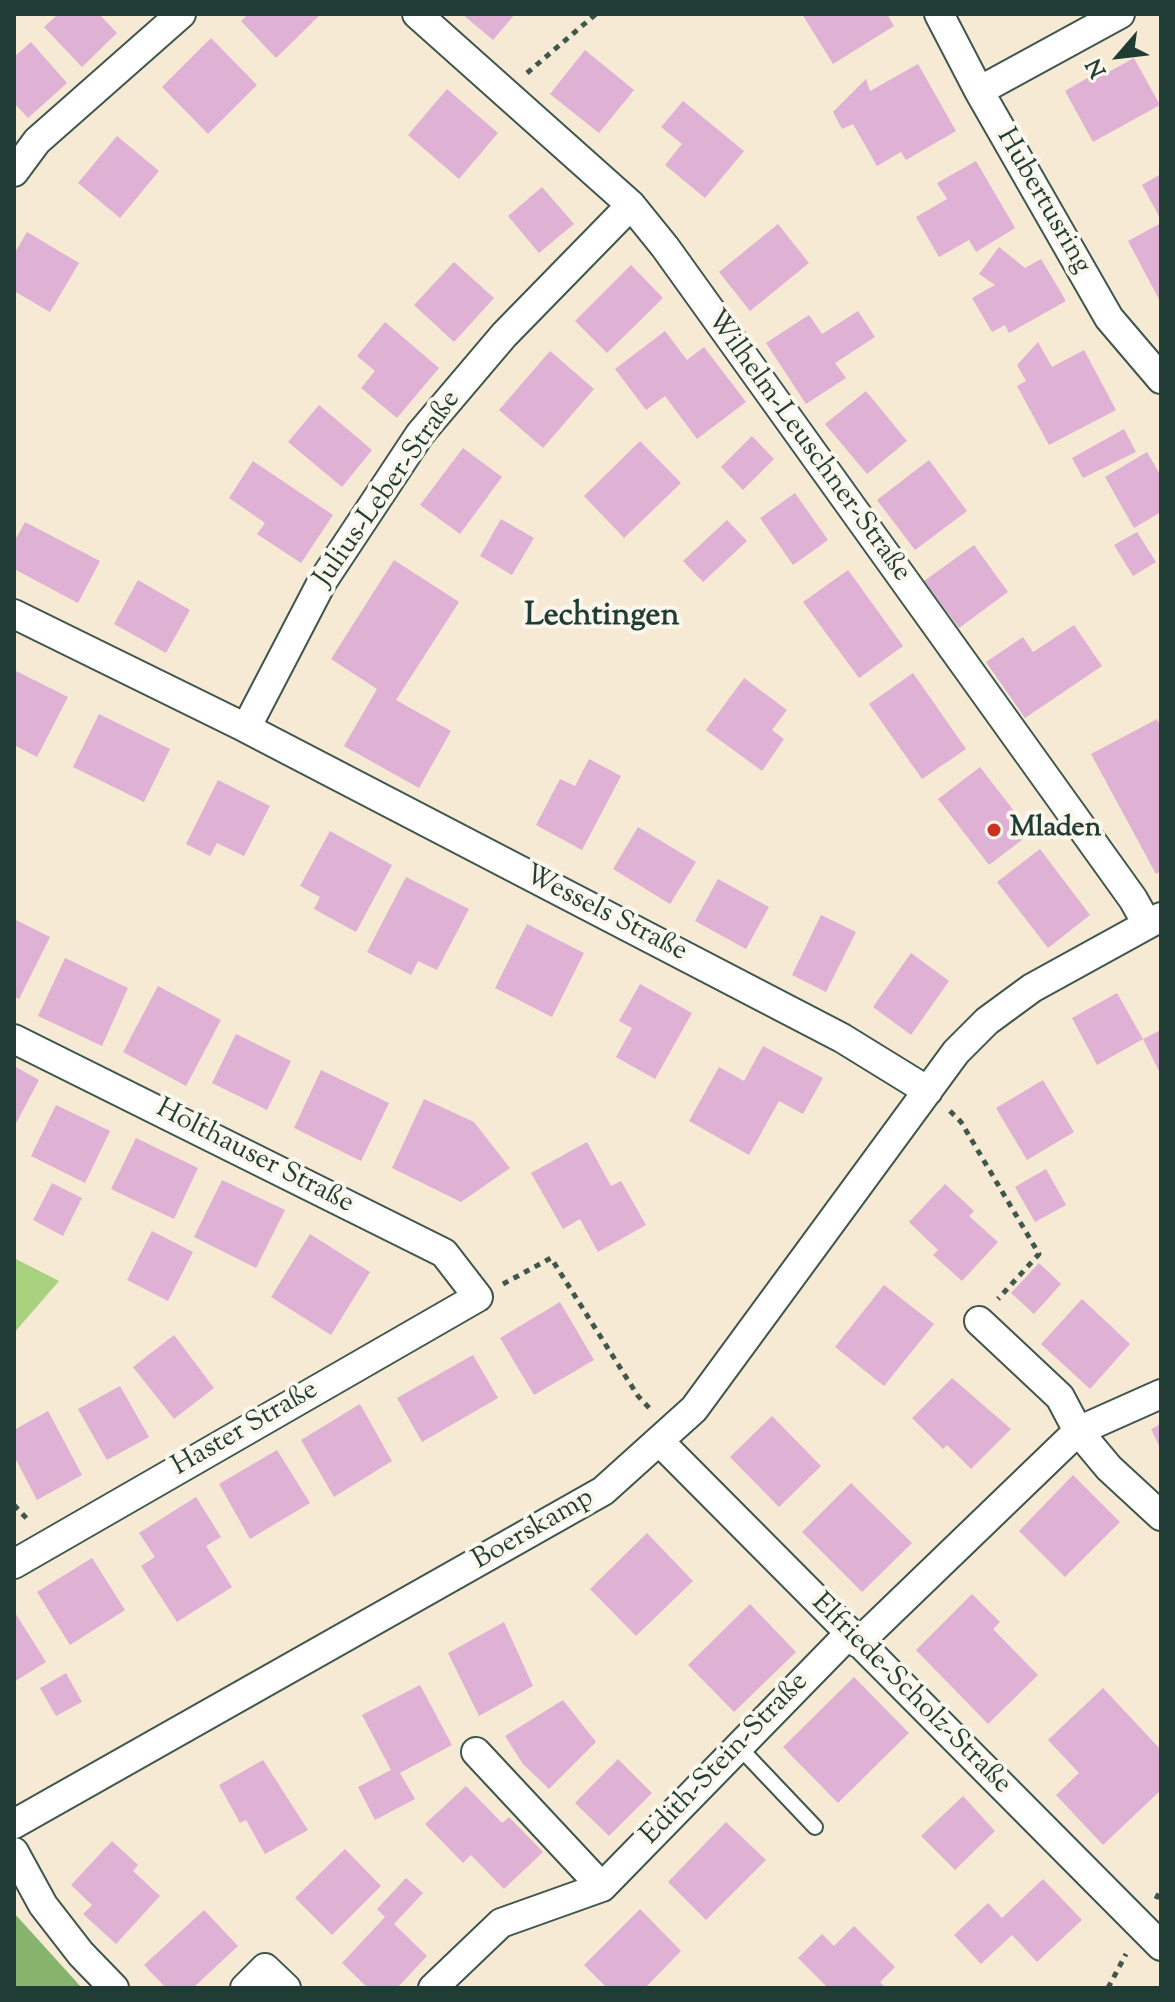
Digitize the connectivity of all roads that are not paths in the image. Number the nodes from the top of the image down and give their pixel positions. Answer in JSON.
{"nodes":[{"id":1,"x":181,"y":14,"type":"edge"},
{"id":2,"x":417,"y":14,"type":"edge"},
{"id":3,"x":939,"y":14,"type":"edge"},
{"id":4,"x":1120,"y":14,"type":"edge"},
{"id":5,"x":979,"y":91,"type":"junction"},
{"id":6,"x":14,"y":172,"type":"edge"},
{"id":7,"x":631,"y":205,"type":"junction"},
{"id":8,"x":1161,"y":379,"type":"edge"},
{"id":9,"x":14,"y":614,"type":"edge"},
{"id":10,"x":246,"y":728,"type":"junction"},
{"id":11,"x":1154,"y":921,"type":"edge"},
{"id":12,"x":14,"y":1039,"type":"edge"},
{"id":13,"x":928,"y":1091,"type":"junction"},
{"id":14,"x":478,"y":1297,"type":"joint"},
{"id":15,"x":979,"y":1321,"type":"road end"},
{"id":16,"x":1161,"y":1394,"type":"edge"},
{"id":17,"x":1078,"y":1431,"type":"junction"},
{"id":18,"x":666,"y":1436,"type":"junction"},
{"id":19,"x":1161,"y":1516,"type":"edge"},
{"id":20,"x":14,"y":1564,"type":"edge"},
{"id":21,"x":853,"y":1638,"type":"junction"},
{"id":22,"x":739,"y":1747,"type":"junction"},
{"id":23,"x":476,"y":1752,"type":"dead end"},
{"id":24,"x":14,"y":1824,"type":"edge"},
{"id":25,"x":815,"y":1827,"type":"dead end"},
{"id":26,"x":14,"y":1852,"type":"edge"},
{"id":27,"x":602,"y":1887,"type":"junction"},
{"id":28,"x":1161,"y":1946,"type":"edge"},
{"id":29,"x":114,"y":1988,"type":"edge"},
{"id":30,"x":245,"y":1988,"type":"edge"},
{"id":31,"x":286,"y":1988,"type":"edge"},
{"id":32,"x":433,"y":1988,"type":"edge"}],
"edges":[{"from":1,"to":6,"type":"street"},
{"from":2,"to":7,"type":"street","name":"Wilhelm-Leuschner-Straße"},
{"from":3,"to":5,"type":"street","name":"Hubertusring"},
{"from":4,"to":5,"type":"street"},
{"from":5,"to":8,"type":"street","name":"Hubertusring"},
{"from":7,"to":10,"type":"street","name":"Julius-Leber-Straße"},
{"from":7,"to":11,"type":"street","name":"Wilhelm-Leuschner-Straße"},
{"from":9,"to":10,"type":"street","name":"Wessels Straße"},
{"from":10,"to":13,"type":"street","name":"Wessels Straße"},
{"from":11,"to":13,"type":"street"},
{"from":12,"to":14,"type":"street","name":"Holthauser Straße"},
{"from":13,"to":18,"type":"street","name":"Boerskamp"},
{"from":14,"to":20,"type":"street","name":"Haster Straße"},
{"from":15,"to":17,"type":"street"},
{"from":16,"to":17,"type":"street","name":"Edith-Stein-Straße"},
{"from":17,"to":19,"type":"street"},
{"from":17,"to":21,"type":"street","name":"Edith-Stein-Straße"},
{"from":18,"to":21,"type":"street","name":"Elfriede-Scholz-Straße"},
{"from":18,"to":24,"type":"street","name":"Boerskamp"},
{"from":21,"to":22,"type":"street","name":"Edith-Stein-Straße"},
{"from":21,"to":28,"type":"street","name":"Elfriede-Scholz-Straße"},
{"from":22,"to":25,"type":"lane"},
{"from":22,"to":27,"type":"street","name":"Edith-Stein-Straße"},
{"from":23,"to":27,"type":"street"},
{"from":26,"to":29,"type":"street"},
{"from":27,"to":32,"type":"street","name":"Edith-Stein-Straße"},
{"from":30,"to":31,"type":"street"}]}
